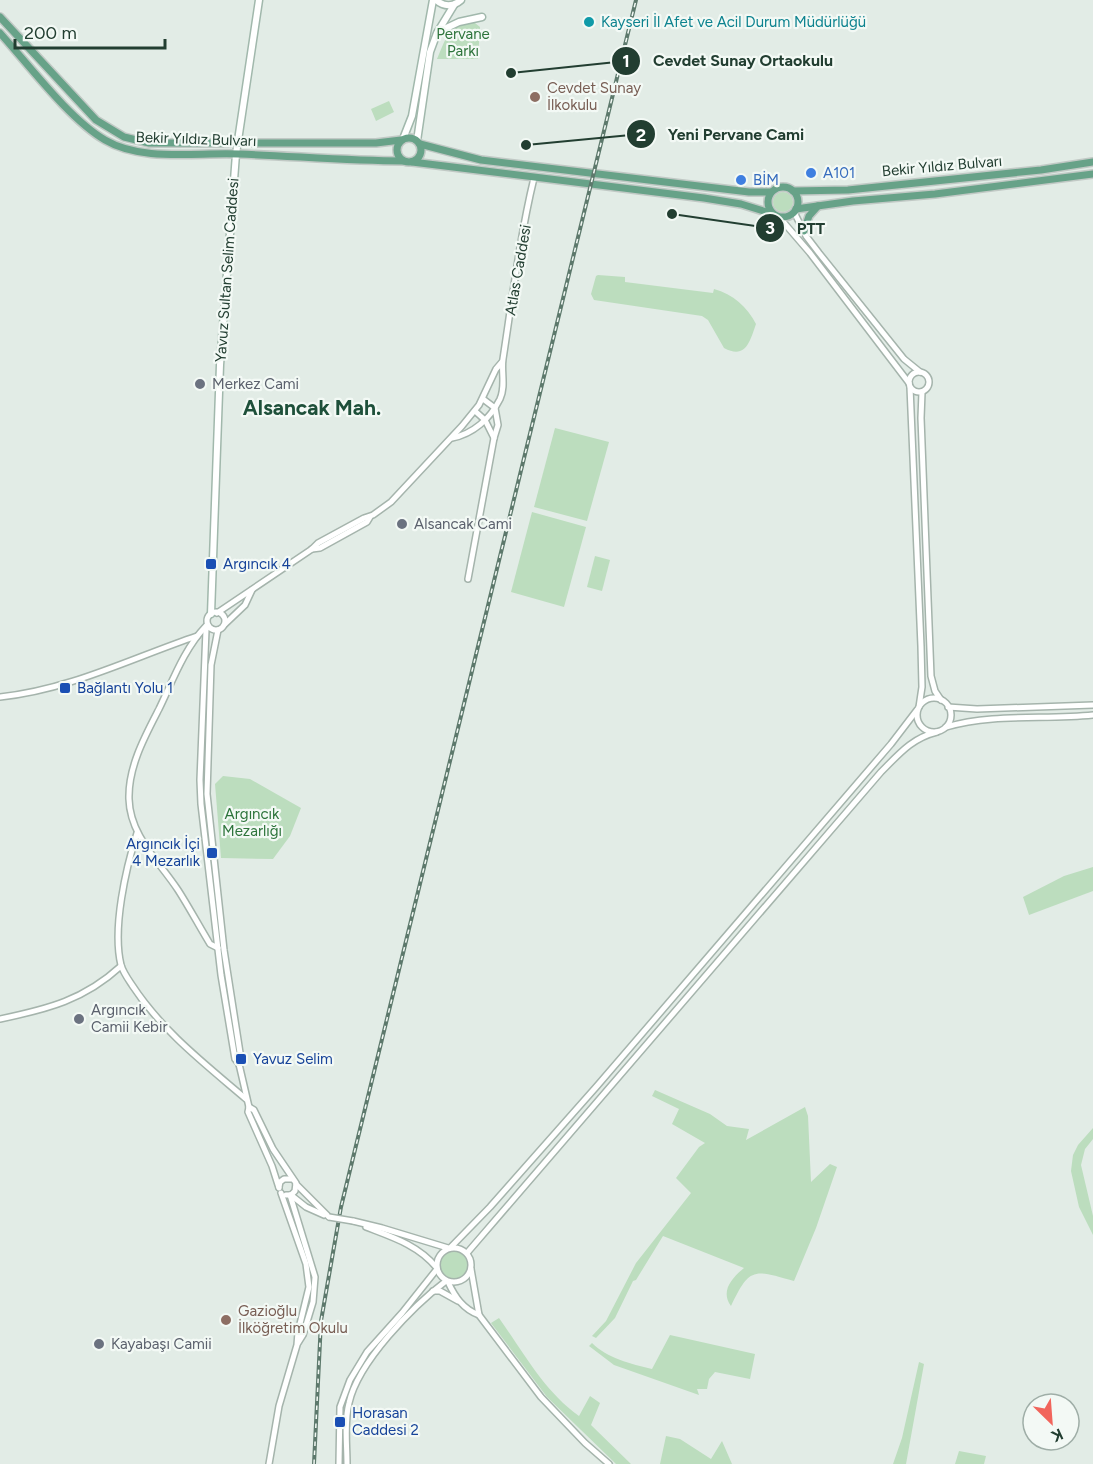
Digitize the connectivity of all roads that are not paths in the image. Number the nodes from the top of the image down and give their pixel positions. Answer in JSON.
{"nodes":[{"id":1,"x":259,"y":0,"type":"edge"},
{"id":2,"x":434,"y":0,"type":"edge"},
{"id":3,"x":461,"y":0,"type":"edge"},
{"id":4,"x":454,"y":5,"type":"junction"},
{"id":5,"x":482,"y":17,"type":"dead end"},
{"id":6,"x":0,"y":18,"type":"edge"},
{"id":7,"x":0,"y":33,"type":"edge"},
{"id":8,"x":437,"y":33,"type":"junction"},
{"id":9,"x":402,"y":140,"type":"junction"},
{"id":10,"x":419,"y":142,"type":"junction"},
{"id":11,"x":237,"y":143,"type":"junction"},
{"id":12,"x":236,"y":154,"type":"junction"},
{"id":13,"x":403,"y":161,"type":"junction"},
{"id":14,"x":412,"y":162,"type":"junction"},
{"id":15,"x":1093,"y":162,"type":"edge"},
{"id":16,"x":1093,"y":174,"type":"edge"},
{"id":17,"x":534,"y":178,"type":"junction"},
{"id":18,"x":793,"y":191,"type":"junction"},
{"id":19,"x":771,"y":192,"type":"junction"},
{"id":20,"x":818,"y":206,"type":"junction"},
{"id":21,"x":795,"y":211,"type":"junction"},
{"id":22,"x":776,"y":215,"type":"junction"},
{"id":23,"x":804,"y":231,"type":"junction"},
{"id":24,"x":502,"y":362,"type":"junction"},
{"id":25,"x":920,"y":372,"type":"junction"},
{"id":26,"x":910,"y":385,"type":"junction"},
{"id":27,"x":922,"y":392,"type":"junction"},
{"id":28,"x":483,"y":399,"type":"junction"},
{"id":29,"x":477,"y":408,"type":"junction"},
{"id":30,"x":495,"y":408,"type":"junction"},
{"id":31,"x":487,"y":418,"type":"junction"},
{"id":32,"x":450,"y":438,"type":"junction"},
{"id":33,"x":494,"y":438,"type":"junction"},
{"id":34,"x":468,"y":579,"type":"dead end"},
{"id":35,"x":253,"y":589,"type":"junction"},
{"id":36,"x":214,"y":613,"type":"junction"},
{"id":37,"x":208,"y":625,"type":"junction"},
{"id":38,"x":223,"y":625,"type":"junction"},
{"id":39,"x":218,"y":630,"type":"junction"},
{"id":40,"x":197,"y":636,"type":"junction"},
{"id":41,"x":0,"y":697,"type":"edge"},
{"id":42,"x":940,"y":700,"type":"junction"},
{"id":43,"x":1093,"y":705,"type":"edge"},
{"id":44,"x":948,"y":707,"type":"junction"},
{"id":45,"x":918,"y":708,"type":"junction"},
{"id":46,"x":1093,"y":715,"type":"edge"},
{"id":47,"x":946,"y":727,"type":"junction"},
{"id":48,"x":937,"y":732,"type":"junction"},
{"id":49,"x":137,"y":833,"type":"junction"},
{"id":50,"x":218,"y":948,"type":"junction"},
{"id":51,"x":121,"y":966,"type":"junction"},
{"id":52,"x":0,"y":1019,"type":"edge"},
{"id":53,"x":239,"y":1064,"type":"junction"},
{"id":54,"x":247,"y":1100,"type":"junction"},
{"id":55,"x":249,"y":1107,"type":"junction"},
{"id":56,"x":294,"y":1181,"type":"junction"},
{"id":57,"x":280,"y":1190,"type":"junction"},
{"id":58,"x":290,"y":1195,"type":"junction"},
{"id":59,"x":310,"y":1209,"type":"junction"},
{"id":60,"x":328,"y":1217,"type":"junction"},
{"id":61,"x":296,"y":1218,"type":"junction"},
{"id":62,"x":353,"y":1221,"type":"junction"},
{"id":63,"x":449,"y":1248,"type":"junction"},
{"id":64,"x":467,"y":1253,"type":"junction"},
{"id":65,"x":436,"y":1268,"type":"junction"},
{"id":66,"x":471,"y":1269,"type":"junction"},
{"id":67,"x":447,"y":1281,"type":"junction"},
{"id":68,"x":432,"y":1291,"type":"junction"},
{"id":69,"x":459,"y":1302,"type":"junction"},
{"id":70,"x":478,"y":1315,"type":"junction"},
{"id":71,"x":297,"y":1344,"type":"junction"},
{"id":72,"x":269,"y":1464,"type":"edge"},
{"id":73,"x":339,"y":1464,"type":"edge"},
{"id":74,"x":347,"y":1464,"type":"edge"},
{"id":75,"x":609,"y":1464,"type":"edge"}],
"edges":[{"from":1,"to":11,"type":"main road","name":"Yavuz Sultan Selim Caddesi"},
{"from":2,"to":4,"type":"main road"},
{"from":2,"to":9,"type":"main road"},
{"from":3,"to":4,"type":"main road"},
{"from":4,"to":8,"type":"main road"},
{"from":5,"to":8,"type":"main road"},
{"from":6,"to":11,"type":"main road","name":"Bekir Yıldız Bulvarı"},
{"from":7,"to":12,"type":"main road","name":"Bekir Yıldız Bulvarı"},
{"from":8,"to":10,"type":"main road"},
{"from":9,"to":10,"type":"main road"},
{"from":9,"to":11,"type":"main road","name":"Bekir Yıldız Bulvarı"},
{"from":9,"to":13,"type":"main road"},
{"from":10,"to":14,"type":"main road"},
{"from":10,"to":19,"type":"main road"},
{"from":11,"to":12,"type":"main road","name":"Yavuz Sultan Selim Caddesi"},
{"from":12,"to":13,"type":"main road","name":"Bekir Yıldız Bulvarı"},
{"from":12,"to":36,"type":"main road","name":"Yavuz Sultan Selim Caddesi"},
{"from":13,"to":14,"type":"main road"},
{"from":14,"to":17,"type":"main road"},
{"from":15,"to":18,"type":"main road","name":"Bekir Yıldız Bulvarı"},
{"from":16,"to":20,"type":"main road","name":"Bekir Yıldız Bulvarı"},
{"from":17,"to":22,"type":"main road"},
{"from":17,"to":24,"type":"street","name":"Atlas Caddesi"},
{"from":18,"to":19,"type":"main road"},
{"from":18,"to":21,"type":"main road"},
{"from":19,"to":22,"type":"main road"},
{"from":20,"to":21,"type":"main road","name":"Bekir Yıldız Bulvarı"},
{"from":20,"to":23,"type":"main road"},
{"from":21,"to":22,"type":"main road"},
{"from":21,"to":23,"type":"street"},
{"from":22,"to":26,"type":"street"},
{"from":23,"to":25,"type":"street"},
{"from":24,"to":28,"type":"street","name":"Atlas Caddesi"},
{"from":24,"to":30,"type":"street","name":"Atlas Caddesi"},
{"from":25,"to":26,"type":"street"},
{"from":25,"to":27,"type":"street"},
{"from":26,"to":27,"type":"street"},
{"from":26,"to":45,"type":"street"},
{"from":27,"to":42,"type":"street"},
{"from":28,"to":29,"type":"street","name":"Atlas Caddesi"},
{"from":28,"to":30,"type":"street"},
{"from":29,"to":31,"type":"street"},
{"from":29,"to":32,"type":"street","name":"Atlas Caddesi"},
{"from":30,"to":31,"type":"street","name":"Atlas Caddesi"},
{"from":30,"to":33,"type":"street"},
{"from":31,"to":32,"type":"street"},
{"from":31,"to":33,"type":"street"},
{"from":32,"to":35,"type":"street","name":"Atlas Caddesi"},
{"from":33,"to":34,"type":"street"},
{"from":35,"to":36,"type":"street","name":"Atlas Caddesi"},
{"from":35,"to":38,"type":"street"},
{"from":36,"to":37,"type":"street"},
{"from":36,"to":38,"type":"street"},
{"from":37,"to":39,"type":"street"},
{"from":37,"to":40,"type":"street"},
{"from":37,"to":50,"type":"street"},
{"from":38,"to":39,"type":"street"},
{"from":39,"to":53,"type":"street"},
{"from":40,"to":41,"type":"street"},
{"from":40,"to":49,"type":"street"},
{"from":42,"to":44,"type":"street"},
{"from":42,"to":45,"type":"street"},
{"from":43,"to":44,"type":"street"},
{"from":44,"to":47,"type":"street"},
{"from":45,"to":48,"type":"street"},
{"from":45,"to":63,"type":"street"},
{"from":46,"to":47,"type":"street"},
{"from":47,"to":48,"type":"street"},
{"from":48,"to":64,"type":"street"},
{"from":49,"to":50,"type":"street"},
{"from":49,"to":51,"type":"street"},
{"from":50,"to":53,"type":"street"},
{"from":51,"to":52,"type":"street"},
{"from":51,"to":54,"type":"street"},
{"from":53,"to":54,"type":"street"},
{"from":54,"to":55,"type":"street"},
{"from":55,"to":56,"type":"street"},
{"from":55,"to":57,"type":"street"},
{"from":56,"to":57,"type":"street"},
{"from":56,"to":58,"type":"street"},
{"from":56,"to":60,"type":"street"},
{"from":57,"to":58,"type":"street"},
{"from":57,"to":71,"type":"street"},
{"from":58,"to":59,"type":"street"},
{"from":58,"to":61,"type":"street"},
{"from":59,"to":60,"type":"street"},
{"from":59,"to":61,"type":"street"},
{"from":60,"to":62,"type":"street","bridge":true},
{"from":61,"to":71,"type":"street"},
{"from":62,"to":63,"type":"street"},
{"from":62,"to":65,"type":"street"},
{"from":63,"to":64,"type":"street"},
{"from":63,"to":65,"type":"street"},
{"from":64,"to":66,"type":"street"},
{"from":65,"to":67,"type":"street"},
{"from":65,"to":73,"type":"street"},
{"from":66,"to":67,"type":"street"},
{"from":66,"to":70,"type":"street"},
{"from":67,"to":68,"type":"street"},
{"from":67,"to":69,"type":"street"},
{"from":68,"to":69,"type":"street"},
{"from":68,"to":74,"type":"street"},
{"from":69,"to":70,"type":"street"},
{"from":70,"to":75,"type":"street"},
{"from":71,"to":72,"type":"street"}]}
